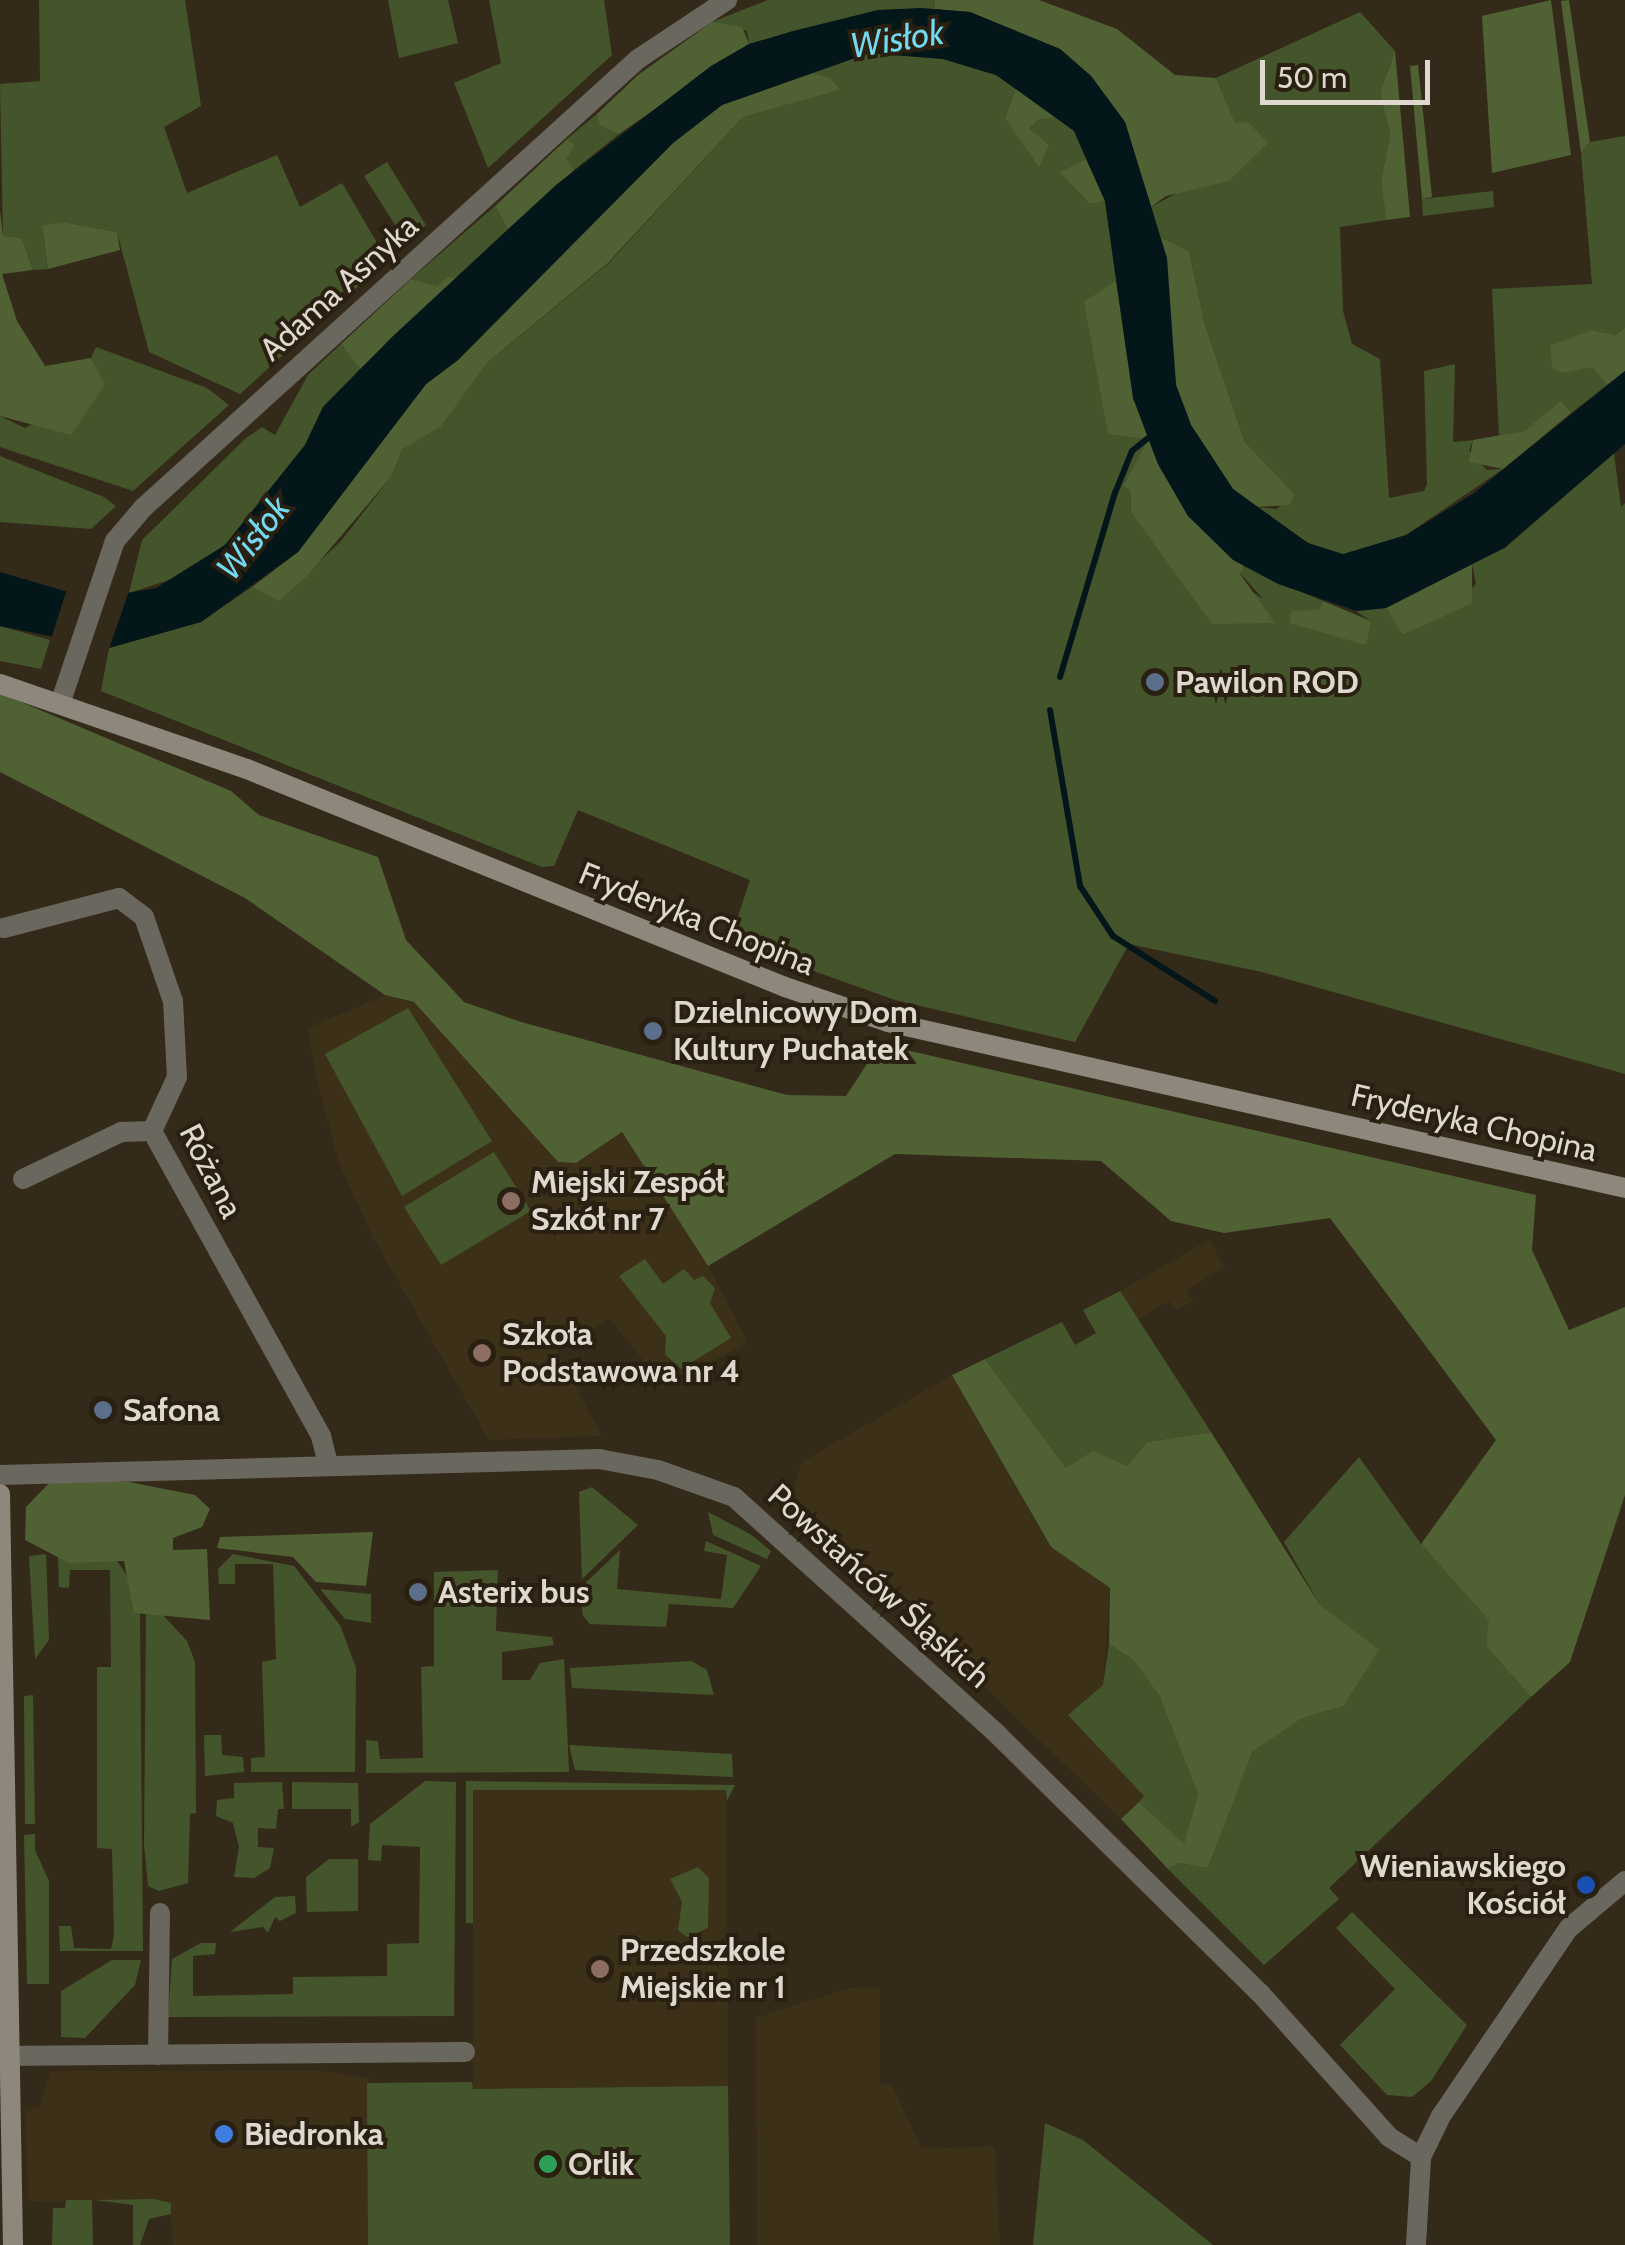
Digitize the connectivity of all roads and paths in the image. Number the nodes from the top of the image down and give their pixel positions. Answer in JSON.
{"nodes":[{"id":1,"x":727,"y":0,"type":"edge"},
{"id":2,"x":0,"y":684,"type":"edge"},
{"id":3,"x":61,"y":701,"type":"junction"},
{"id":4,"x":4,"y":928,"type":"dead end"},
{"id":5,"x":152,"y":1131,"type":"junction"},
{"id":6,"x":23,"y":1179,"type":"dead end"},
{"id":7,"x":1625,"y":1188,"type":"edge"},
{"id":8,"x":328,"y":1464,"type":"junction"},
{"id":9,"x":0,"y":1475,"type":"edge"},
{"id":10,"x":0,"y":1494,"type":"edge"},
{"id":11,"x":1,"y":1733,"type":"edge"},
{"id":12,"x":1625,"y":1881,"type":"edge"},
{"id":13,"x":160,"y":1913,"type":"dead end"},
{"id":14,"x":464,"y":2052,"type":"dead end"},
{"id":15,"x":158,"y":2054,"type":"junction"},
{"id":16,"x":4,"y":2056,"type":"edge"},
{"id":17,"x":1422,"y":2156,"type":"junction"},
{"id":18,"x":13,"y":2245,"type":"edge"},
{"id":19,"x":1416,"y":2245,"type":"edge"}],
"edges":[{"from":1,"to":3,"type":"street","name":"Adama Asnyka"},
{"from":2,"to":3,"type":"street","name":"Fryderyka Chopina"},
{"from":3,"to":7,"type":"street","name":"Fryderyka Chopina"},
{"from":4,"to":5,"type":"street","name":"Różana"},
{"from":5,"to":6,"type":"street"},
{"from":5,"to":8,"type":"street","name":"Różana"},
{"from":8,"to":9,"type":"street","name":"Powstańców Śląskich"},
{"from":8,"to":17,"type":"street","name":"Powstańców Śląskich"},
{"from":10,"to":11,"type":"street"},
{"from":11,"to":16,"type":"street"},
{"from":12,"to":17,"type":"street"},
{"from":13,"to":15,"type":"street"},
{"from":14,"to":15,"type":"street"},
{"from":15,"to":16,"type":"street"},
{"from":16,"to":18,"type":"street"},
{"from":17,"to":19,"type":"street"}]}
